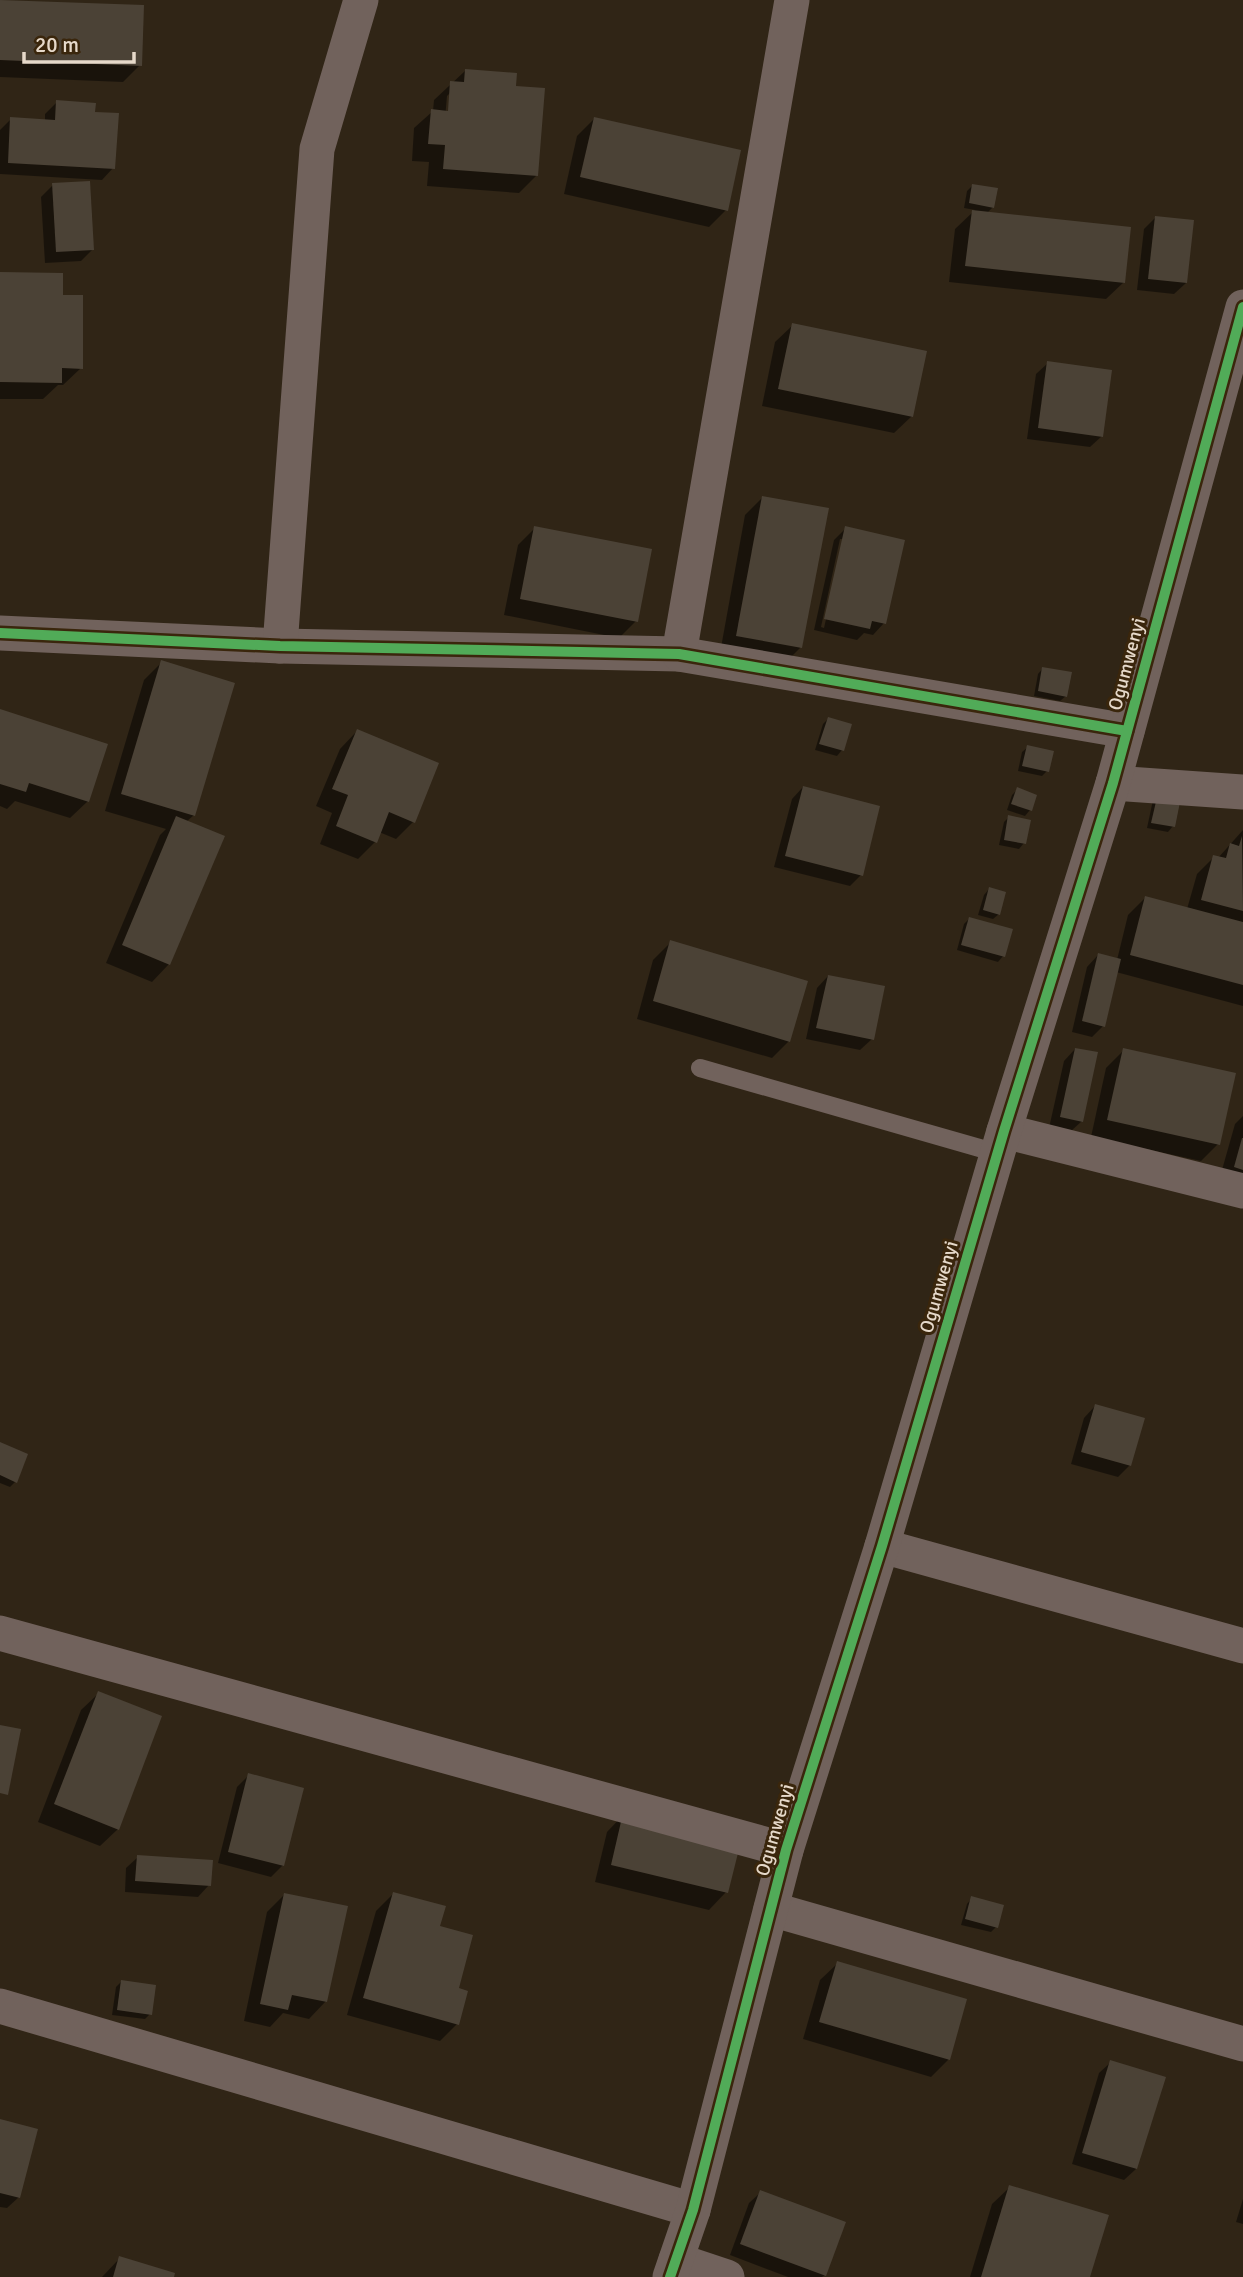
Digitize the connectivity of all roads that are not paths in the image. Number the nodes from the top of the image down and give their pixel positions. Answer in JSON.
{"nodes":[{"id":1,"x":361,"y":0,"type":"edge"},
{"id":2,"x":792,"y":0,"type":"edge"},
{"id":3,"x":1243,"y":307,"type":"edge"},
{"id":4,"x":0,"y":633,"type":"edge"},
{"id":5,"x":280,"y":646,"type":"junction"},
{"id":6,"x":679,"y":654,"type":"junction"},
{"id":7,"x":1127,"y":731,"type":"junction"},
{"id":8,"x":1113,"y":783,"type":"junction"},
{"id":9,"x":1243,"y":792,"type":"edge"},
{"id":10,"x":700,"y":1068,"type":"dead end"},
{"id":11,"x":1000,"y":1142,"type":"junction"},
{"id":12,"x":1243,"y":1191,"type":"edge"},
{"id":13,"x":882,"y":1546,"type":"junction"},
{"id":14,"x":0,"y":1633,"type":"edge"},
{"id":15,"x":1243,"y":1646,"type":"edge"},
{"id":16,"x":786,"y":1850,"type":"junction"},
{"id":17,"x":771,"y":1909,"type":"junction"},
{"id":18,"x":0,"y":2006,"type":"edge"},
{"id":19,"x":1243,"y":2044,"type":"edge"},
{"id":20,"x":693,"y":2210,"type":"junction"},
{"id":21,"x":673,"y":2268,"type":"edge"},
{"id":22,"x":727,"y":2277,"type":"edge"}],
"edges":[{"from":1,"to":5,"type":"street"},
{"from":2,"to":6,"type":"street"},
{"from":3,"to":7,"type":"street","name":"Ogumwenyi"},
{"from":4,"to":5,"type":"street"},
{"from":5,"to":6,"type":"street"},
{"from":6,"to":7,"type":"street"},
{"from":7,"to":8,"type":"street","name":"Ogumwenyi"},
{"from":8,"to":9,"type":"street"},
{"from":8,"to":11,"type":"street","name":"Ogumwenyi"},
{"from":10,"to":11,"type":"lane"},
{"from":11,"to":12,"type":"street"},
{"from":11,"to":13,"type":"street","name":"Ogumwenyi"},
{"from":13,"to":15,"type":"street"},
{"from":13,"to":16,"type":"street","name":"Ogumwenyi"},
{"from":14,"to":16,"type":"street"},
{"from":16,"to":17,"type":"street","name":"Ogumwenyi"},
{"from":17,"to":19,"type":"street"},
{"from":17,"to":20,"type":"street","name":"Ogumwenyi"},
{"from":18,"to":20,"type":"street"},
{"from":20,"to":21,"type":"street","name":"Ogumwenyi"},
{"from":21,"to":22,"type":"street"}]}
